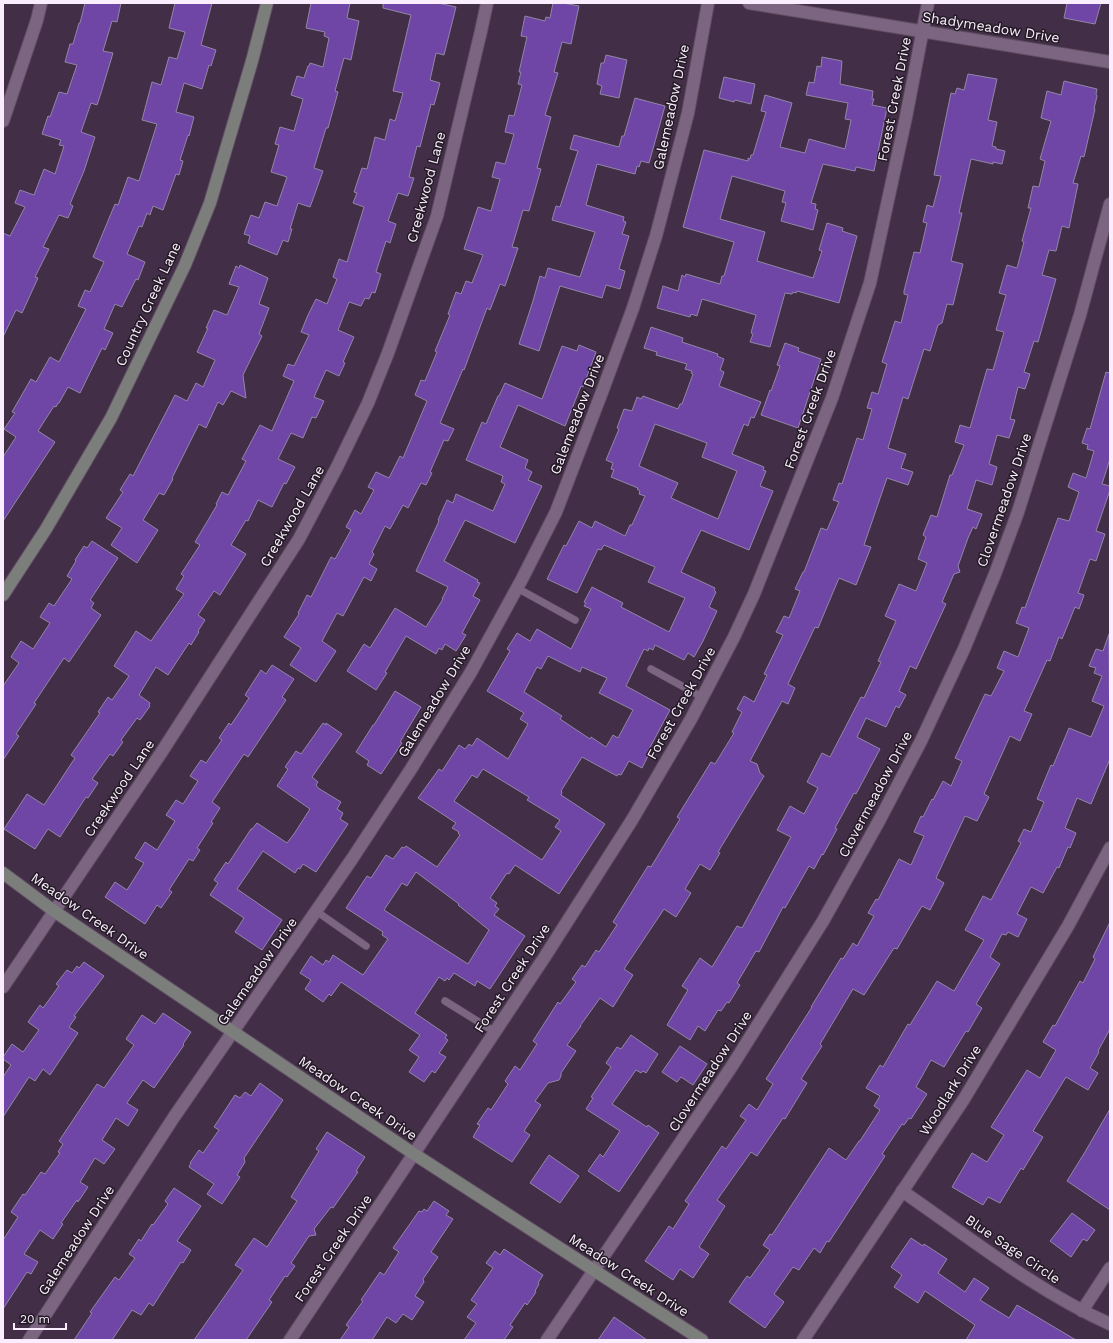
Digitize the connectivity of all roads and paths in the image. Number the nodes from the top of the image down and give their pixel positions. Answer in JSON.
{"nodes":[{"id":1,"x":41,"y":3,"type":"edge"},
{"id":2,"x":267,"y":3,"type":"edge"},
{"id":3,"x":487,"y":3,"type":"edge"},
{"id":4,"x":708,"y":3,"type":"edge"},
{"id":5,"x":749,"y":3,"type":"edge"},
{"id":6,"x":928,"y":3,"type":"edge"},
{"id":7,"x":923,"y":31,"type":"junction"},
{"id":8,"x":1110,"y":62,"type":"edge"},
{"id":9,"x":3,"y":122,"type":"edge"},
{"id":10,"x":1110,"y":204,"type":"edge"},
{"id":11,"x":517,"y":588,"type":"junction"},
{"id":12,"x":3,"y":595,"type":"edge"},
{"id":13,"x":575,"y":620,"type":"dead end"},
{"id":14,"x":651,"y":669,"type":"dead end"},
{"id":15,"x":702,"y":697,"type":"junction"},
{"id":16,"x":1110,"y":848,"type":"edge"},
{"id":17,"x":3,"y":873,"type":"edge"},
{"id":18,"x":54,"y":910,"type":"junction"},
{"id":19,"x":316,"y":911,"type":"junction"},
{"id":20,"x":366,"y":946,"type":"dead end"},
{"id":21,"x":3,"y":987,"type":"edge"},
{"id":22,"x":445,"y":1001,"type":"dead end"},
{"id":23,"x":234,"y":1031,"type":"junction"},
{"id":24,"x":495,"y":1032,"type":"junction"},
{"id":25,"x":414,"y":1154,"type":"junction"},
{"id":26,"x":902,"y":1192,"type":"junction"},
{"id":27,"x":1110,"y":1268,"type":"edge"},
{"id":28,"x":594,"y":1270,"type":"junction"},
{"id":29,"x":1082,"y":1311,"type":"junction"},
{"id":30,"x":1110,"y":1324,"type":"edge"},
{"id":31,"x":29,"y":1340,"type":"edge"},
{"id":32,"x":290,"y":1340,"type":"edge"},
{"id":33,"x":547,"y":1340,"type":"edge"},
{"id":34,"x":702,"y":1340,"type":"edge"},
{"id":35,"x":803,"y":1340,"type":"edge"}],
"edges":[{"from":1,"to":9,"type":"street"},
{"from":2,"to":12,"type":"street","name":"Country Creek Lane"},
{"from":3,"to":18,"type":"street","name":"Creekwood Lane"},
{"from":4,"to":11,"type":"street","name":"Galemeadow Drive"},
{"from":5,"to":7,"type":"street","name":"Shadymeadow Drive"},
{"from":6,"to":7,"type":"street","name":"Forest Creek Drive"},
{"from":7,"to":8,"type":"street","name":"Shadymeadow Drive"},
{"from":7,"to":15,"type":"street","name":"Forest Creek Drive"},
{"from":10,"to":28,"type":"street","name":"Clovermeadow Drive"},
{"from":11,"to":13,"type":"lane"},
{"from":11,"to":19,"type":"street","name":"Galemeadow Drive"},
{"from":14,"to":15,"type":"lane"},
{"from":15,"to":24,"type":"street","name":"Forest Creek Drive"},
{"from":16,"to":26,"type":"street","name":"Woodlark Drive"},
{"from":17,"to":18,"type":"street","name":"Meadow Creek Drive"},
{"from":18,"to":21,"type":"street","name":"Creekwood Lane"},
{"from":18,"to":23,"type":"street","name":"Meadow Creek Drive"},
{"from":19,"to":20,"type":"lane"},
{"from":19,"to":23,"type":"street","name":"Galemeadow Drive"},
{"from":22,"to":24,"type":"lane"},
{"from":23,"to":25,"type":"street","name":"Meadow Creek Drive"},
{"from":23,"to":31,"type":"street","name":"Galemeadow Drive"},
{"from":24,"to":25,"type":"street","name":"Forest Creek Drive"},
{"from":25,"to":28,"type":"street","name":"Meadow Creek Drive"},
{"from":25,"to":32,"type":"street","name":"Forest Creek Drive"},
{"from":26,"to":29,"type":"street","name":"Blue Sage Circle"},
{"from":26,"to":35,"type":"street","name":"Woodlark Drive"},
{"from":27,"to":29,"type":"street"},
{"from":28,"to":33,"type":"street","name":"Clovermeadow Drive"},
{"from":28,"to":34,"type":"street","name":"Meadow Creek Drive"},
{"from":29,"to":30,"type":"street","name":"Blue Sage Circle"}]}
